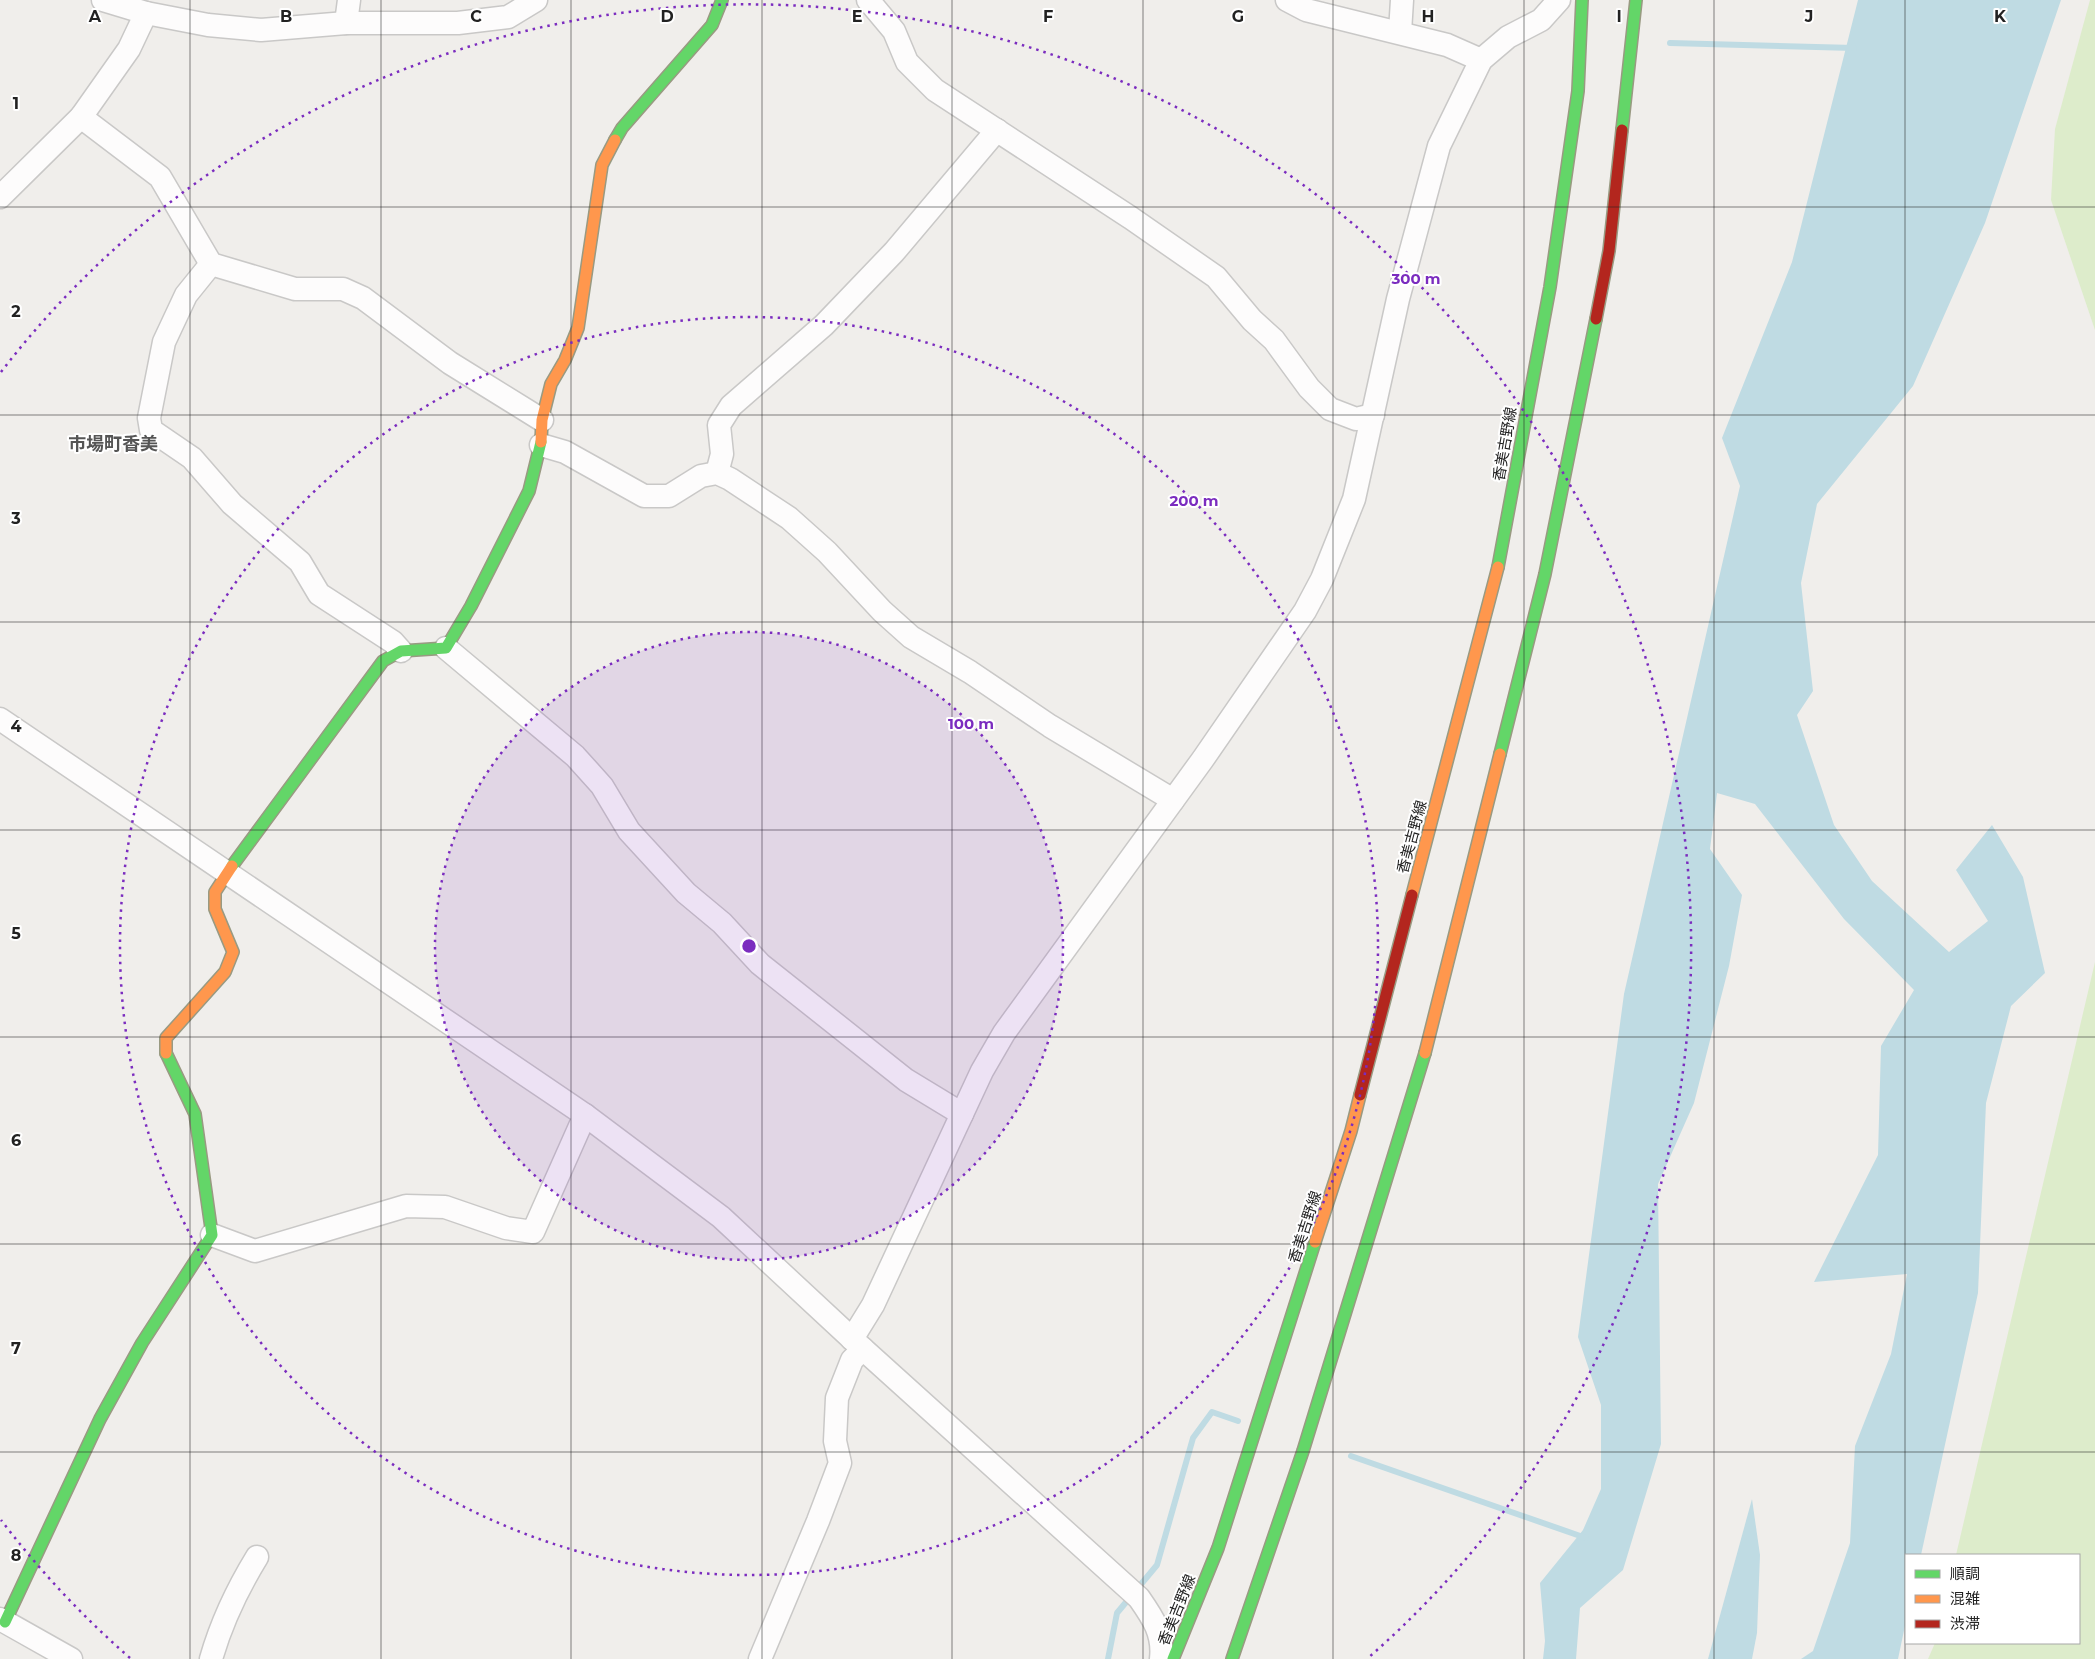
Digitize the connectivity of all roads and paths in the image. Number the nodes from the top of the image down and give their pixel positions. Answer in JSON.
{"nodes":[{"id":1,"x":104,"y":0,"type":"edge"},
{"id":2,"x":350,"y":0,"type":"edge"},
{"id":3,"x":536,"y":0,"type":"edge"},
{"id":4,"x":722,"y":0,"type":"edge"},
{"id":5,"x":868,"y":0,"type":"edge"},
{"id":6,"x":1286,"y":0,"type":"edge"},
{"id":7,"x":1402,"y":0,"type":"edge"},
{"id":8,"x":1559,"y":0,"type":"edge"},
{"id":9,"x":1582,"y":0,"type":"edge"},
{"id":10,"x":1636,"y":0,"type":"edge"},
{"id":11,"x":146,"y":14,"type":"junction"},
{"id":12,"x":346,"y":23,"type":"junction"},
{"id":13,"x":1400,"y":32,"type":"junction"},
{"id":14,"x":1482,"y":60,"type":"junction"},
{"id":15,"x":81,"y":117,"type":"junction"},
{"id":16,"x":997,"y":130,"type":"junction"},
{"id":17,"x":0,"y":197,"type":"edge"},
{"id":18,"x":211,"y":264,"type":"junction"},
{"id":19,"x":1373,"y":415,"type":"junction"},
{"id":20,"x":542,"y":420,"type":"junction"},
{"id":21,"x":541,"y":444,"type":"junction"},
{"id":22,"x":717,"y":473,"type":"junction"},
{"id":23,"x":446,"y":648,"type":"junction"},
{"id":24,"x":401,"y":651,"type":"junction"},
{"id":25,"x":0,"y":719,"type":"edge"},
{"id":26,"x":1173,"y":800,"type":"junction"},
{"id":27,"x":226,"y":873,"type":"junction"},
{"id":28,"x":962,"y":1114,"type":"junction"},
{"id":29,"x":585,"y":1115,"type":"junction"},
{"id":30,"x":212,"y":1235,"type":"junction"},
{"id":31,"x":857,"y":1344,"type":"junction"},
{"id":32,"x":257,"y":1557,"type":"dead end"},
{"id":33,"x":3,"y":1621,"type":"edge"},
{"id":34,"x":71,"y":1659,"type":"edge"},
{"id":35,"x":211,"y":1659,"type":"edge"},
{"id":36,"x":760,"y":1659,"type":"edge"},
{"id":37,"x":1161,"y":1659,"type":"edge"},
{"id":38,"x":1173,"y":1659,"type":"edge"},
{"id":39,"x":1232,"y":1659,"type":"edge"}],
"edges":[{"from":1,"to":11,"type":"street"},
{"from":2,"to":12,"type":"street"},
{"from":3,"to":12,"type":"street"},
{"from":4,"to":20,"type":"street"},
{"from":5,"to":16,"type":"street"},
{"from":6,"to":13,"type":"street"},
{"from":7,"to":13,"type":"street"},
{"from":8,"to":14,"type":"street"},
{"from":9,"to":38,"type":"street","name":"香美吉野線"},
{"from":10,"to":39,"type":"street"},
{"from":11,"to":12,"type":"street"},
{"from":11,"to":15,"type":"street"},
{"from":13,"to":14,"type":"street"},
{"from":14,"to":19,"type":"street"},
{"from":15,"to":17,"type":"street"},
{"from":15,"to":18,"type":"street"},
{"from":16,"to":19,"type":"street"},
{"from":16,"to":22,"type":"street"},
{"from":18,"to":20,"type":"street"},
{"from":18,"to":24,"type":"street"},
{"from":19,"to":26,"type":"street"},
{"from":20,"to":21,"type":"street"},
{"from":21,"to":22,"type":"street"},
{"from":21,"to":23,"type":"street"},
{"from":22,"to":26,"type":"street"},
{"from":23,"to":24,"type":"street"},
{"from":23,"to":28,"type":"street"},
{"from":24,"to":27,"type":"street"},
{"from":25,"to":27,"type":"street"},
{"from":26,"to":28,"type":"street"},
{"from":27,"to":29,"type":"street"},
{"from":27,"to":30,"type":"street"},
{"from":28,"to":31,"type":"street"},
{"from":29,"to":30,"type":"street"},
{"from":29,"to":31,"type":"street"},
{"from":30,"to":33,"type":"street"},
{"from":31,"to":36,"type":"street"},
{"from":31,"to":37,"type":"street"},
{"from":32,"to":35,"type":"street"},
{"from":33,"to":34,"type":"street"}]}
